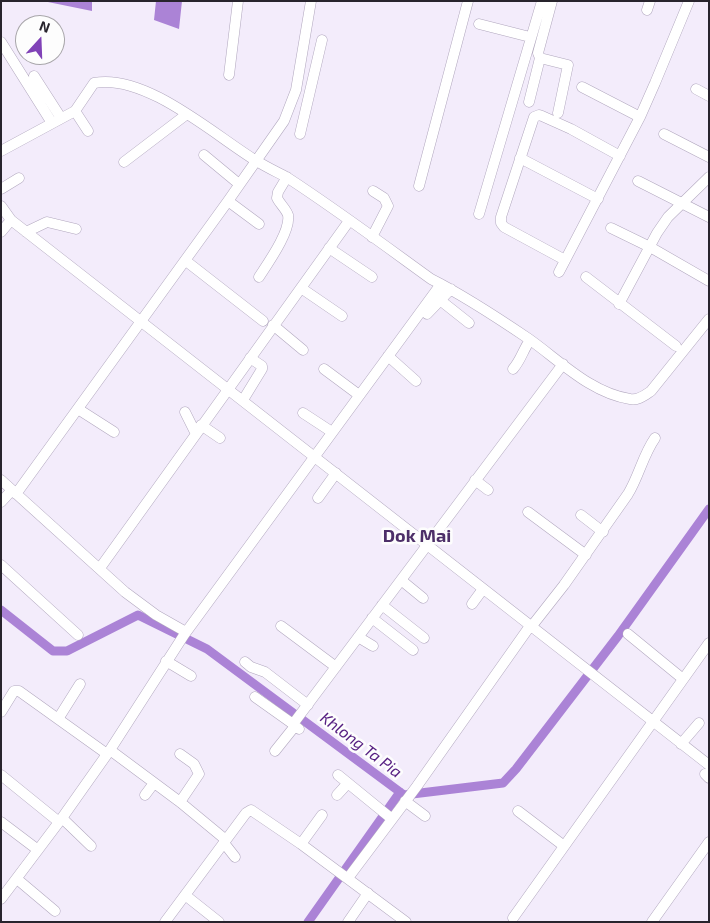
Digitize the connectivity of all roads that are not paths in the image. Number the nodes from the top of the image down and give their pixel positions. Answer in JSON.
{"nodes":[{"id":1,"x":238,"y":1,"type":"edge"},
{"id":2,"x":311,"y":1,"type":"edge"},
{"id":3,"x":468,"y":1,"type":"edge"},
{"id":4,"x":542,"y":1,"type":"edge"},
{"id":5,"x":552,"y":1,"type":"edge"},
{"id":6,"x":689,"y":1,"type":"edge"},
{"id":7,"x":479,"y":24,"type":"dead end"},
{"id":8,"x":530,"y":37,"type":"junction"},
{"id":9,"x":322,"y":40,"type":"dead end"},
{"id":10,"x":1,"y":42,"type":"edge"},
{"id":11,"x":540,"y":58,"type":"junction"},
{"id":12,"x":229,"y":75,"type":"dead end"},
{"id":13,"x":34,"y":76,"type":"dead end"},
{"id":14,"x":298,"y":77,"type":"junction"},
{"id":15,"x":313,"y":80,"type":"junction"},
{"id":16,"x":582,"y":87,"type":"dead end"},
{"id":17,"x":696,"y":89,"type":"dead end"},
{"id":18,"x":709,"y":96,"type":"edge"},
{"id":19,"x":529,"y":102,"type":"dead end"},
{"id":20,"x":75,"y":111,"type":"junction"},
{"id":21,"x":558,"y":112,"type":"dead end"},
{"id":22,"x":187,"y":114,"type":"junction"},
{"id":23,"x":640,"y":116,"type":"junction"},
{"id":24,"x":57,"y":121,"type":"junction"},
{"id":25,"x":88,"y":131,"type":"dead end"},
{"id":26,"x":300,"y":134,"type":"dead end"},
{"id":27,"x":664,"y":134,"type":"dead end"},
{"id":28,"x":1,"y":151,"type":"edge"},
{"id":29,"x":204,"y":155,"type":"dead end"},
{"id":30,"x":620,"y":156,"type":"junction"},
{"id":31,"x":709,"y":157,"type":"edge"},
{"id":32,"x":520,"y":158,"type":"junction"},
{"id":33,"x":256,"y":161,"type":"junction"},
{"id":34,"x":124,"y":162,"type":"dead end"},
{"id":35,"x":287,"y":177,"type":"junction"},
{"id":36,"x":709,"y":177,"type":"edge"},
{"id":37,"x":19,"y":178,"type":"dead end"},
{"id":38,"x":638,"y":181,"type":"dead end"},
{"id":39,"x":239,"y":184,"type":"junction"},
{"id":40,"x":419,"y":186,"type":"dead end"},
{"id":41,"x":1,"y":189,"type":"edge"},
{"id":42,"x":373,"y":191,"type":"dead end"},
{"id":43,"x":598,"y":199,"type":"junction"},
{"id":44,"x":228,"y":201,"type":"junction"},
{"id":45,"x":681,"y":203,"type":"junction"},
{"id":46,"x":1,"y":206,"type":"edge"},
{"id":47,"x":480,"y":214,"type":"dead end"},
{"id":48,"x":709,"y":217,"type":"edge"},
{"id":49,"x":11,"y":220,"type":"junction"},
{"id":50,"x":348,"y":220,"type":"junction"},
{"id":51,"x":259,"y":224,"type":"dead end"},
{"id":52,"x":611,"y":228,"type":"dead end"},
{"id":53,"x":76,"y":229,"type":"dead end"},
{"id":54,"x":1,"y":232,"type":"edge"},
{"id":55,"x":26,"y":232,"type":"junction"},
{"id":56,"x":372,"y":237,"type":"junction"},
{"id":57,"x":650,"y":247,"type":"junction"},
{"id":58,"x":329,"y":248,"type":"junction"},
{"id":59,"x":565,"y":260,"type":"junction"},
{"id":60,"x":186,"y":261,"type":"junction"},
{"id":61,"x":559,"y":272,"type":"dead end"},
{"id":62,"x":259,"y":277,"type":"dead end"},
{"id":63,"x":372,"y":277,"type":"dead end"},
{"id":64,"x":586,"y":278,"type":"dead end"},
{"id":65,"x":709,"y":281,"type":"edge"},
{"id":66,"x":441,"y":284,"type":"junction"},
{"id":67,"x":301,"y":288,"type":"junction"},
{"id":68,"x":451,"y":289,"type":"junction"},
{"id":69,"x":440,"y":300,"type":"junction"},
{"id":70,"x":619,"y":304,"type":"junction"},
{"id":71,"x":427,"y":314,"type":"dead end"},
{"id":72,"x":342,"y":316,"type":"dead end"},
{"id":73,"x":709,"y":319,"type":"edge"},
{"id":74,"x":141,"y":321,"type":"junction"},
{"id":75,"x":263,"y":321,"type":"dead end"},
{"id":76,"x":469,"y":323,"type":"dead end"},
{"id":77,"x":273,"y":325,"type":"junction"},
{"id":78,"x":530,"y":340,"type":"junction"},
{"id":79,"x":676,"y":346,"type":"dead end"},
{"id":80,"x":304,"y":350,"type":"dead end"},
{"id":81,"x":388,"y":356,"type":"junction"},
{"id":82,"x":250,"y":358,"type":"junction"},
{"id":83,"x":563,"y":364,"type":"junction"},
{"id":84,"x":324,"y":369,"type":"dead end"},
{"id":85,"x":513,"y":369,"type":"dead end"},
{"id":86,"x":416,"y":381,"type":"dead end"},
{"id":87,"x":227,"y":389,"type":"junction"},
{"id":88,"x":359,"y":395,"type":"junction"},
{"id":89,"x":243,"y":400,"type":"junction"},
{"id":90,"x":78,"y":409,"type":"junction"},
{"id":91,"x":184,"y":412,"type":"dead end"},
{"id":92,"x":303,"y":413,"type":"dead end"},
{"id":93,"x":199,"y":429,"type":"junction"},
{"id":94,"x":114,"y":432,"type":"dead end"},
{"id":95,"x":332,"y":432,"type":"junction"},
{"id":96,"x":220,"y":438,"type":"dead end"},
{"id":97,"x":655,"y":438,"type":"dead end"},
{"id":98,"x":314,"y":456,"type":"junction"},
{"id":99,"x":336,"y":473,"type":"junction"},
{"id":100,"x":475,"y":480,"type":"junction"},
{"id":101,"x":7,"y":487,"type":"edge"},
{"id":102,"x":488,"y":490,"type":"dead end"},
{"id":103,"x":318,"y":498,"type":"dead end"},
{"id":104,"x":1,"y":502,"type":"edge"},
{"id":105,"x":528,"y":512,"type":"dead end"},
{"id":106,"x":582,"y":515,"type":"dead end"},
{"id":107,"x":606,"y":532,"type":"junction"},
{"id":108,"x":427,"y":545,"type":"junction"},
{"id":109,"x":586,"y":555,"type":"junction"},
{"id":110,"x":1,"y":565,"type":"edge"},
{"id":111,"x":100,"y":568,"type":"junction"},
{"id":112,"x":401,"y":580,"type":"junction"},
{"id":113,"x":483,"y":589,"type":"junction"},
{"id":114,"x":423,"y":598,"type":"dead end"},
{"id":115,"x":472,"y":604,"type":"dead end"},
{"id":116,"x":382,"y":605,"type":"junction"},
{"id":117,"x":372,"y":618,"type":"junction"},
{"id":118,"x":281,"y":626,"type":"dead end"},
{"id":119,"x":531,"y":626,"type":"junction"},
{"id":120,"x":185,"y":633,"type":"junction"},
{"id":121,"x":628,"y":634,"type":"dead end"},
{"id":122,"x":78,"y":635,"type":"dead end"},
{"id":123,"x":358,"y":637,"type":"junction"},
{"id":124,"x":424,"y":638,"type":"dead end"},
{"id":125,"x":709,"y":643,"type":"edge"},
{"id":126,"x":372,"y":646,"type":"dead end"},
{"id":127,"x":414,"y":650,"type":"dead end"},
{"id":128,"x":167,"y":660,"type":"junction"},
{"id":129,"x":245,"y":662,"type":"dead end"},
{"id":130,"x":336,"y":667,"type":"junction"},
{"id":131,"x":191,"y":676,"type":"dead end"},
{"id":132,"x":683,"y":678,"type":"junction"},
{"id":133,"x":80,"y":684,"type":"dead end"},
{"id":134,"x":255,"y":697,"type":"dead end"},
{"id":135,"x":1,"y":712,"type":"edge"},
{"id":136,"x":58,"y":719,"type":"junction"},
{"id":137,"x":298,"y":720,"type":"junction"},
{"id":138,"x":652,"y":721,"type":"junction"},
{"id":139,"x":699,"y":723,"type":"dead end"},
{"id":140,"x":681,"y":744,"type":"junction"},
{"id":141,"x":275,"y":751,"type":"dead end"},
{"id":142,"x":108,"y":752,"type":"junction"},
{"id":143,"x":180,"y":754,"type":"dead end"},
{"id":144,"x":708,"y":772,"type":"edge"},
{"id":145,"x":1,"y":775,"type":"edge"},
{"id":146,"x":338,"y":775,"type":"dead end"},
{"id":147,"x":154,"y":783,"type":"junction"},
{"id":148,"x":348,"y":783,"type":"junction"},
{"id":149,"x":145,"y":795,"type":"dead end"},
{"id":150,"x":337,"y":796,"type":"dead end"},
{"id":151,"x":407,"y":798,"type":"junction"},
{"id":152,"x":180,"y":802,"type":"junction"},
{"id":153,"x":518,"y":811,"type":"dead end"},
{"id":154,"x":386,"y":815,"type":"junction"},
{"id":155,"x":425,"y":816,"type":"dead end"},
{"id":156,"x":323,"y":818,"type":"dead end"},
{"id":157,"x":60,"y":820,"type":"junction"},
{"id":158,"x":1,"y":822,"type":"edge"},
{"id":159,"x":225,"y":841,"type":"junction"},
{"id":160,"x":709,"y":842,"type":"edge"},
{"id":161,"x":91,"y":846,"type":"dead end"},
{"id":162,"x":303,"y":846,"type":"junction"},
{"id":163,"x":564,"y":846,"type":"junction"},
{"id":164,"x":38,"y":850,"type":"junction"},
{"id":165,"x":236,"y":858,"type":"dead end"},
{"id":166,"x":346,"y":877,"type":"junction"},
{"id":167,"x":16,"y":879,"type":"junction"},
{"id":168,"x":368,"y":893,"type":"junction"},
{"id":169,"x":185,"y":895,"type":"junction"},
{"id":170,"x":1,"y":899,"type":"edge"},
{"id":171,"x":54,"y":910,"type":"dead end"},
{"id":172,"x":513,"y":918,"type":"dead end"},
{"id":173,"x":405,"y":921,"type":"edge"},
{"id":174,"x":165,"y":922,"type":"edge"},
{"id":175,"x":220,"y":922,"type":"edge"},
{"id":176,"x":348,"y":922,"type":"edge"},
{"id":177,"x":652,"y":922,"type":"edge"}],
"edges":[{"from":1,"to":12,"type":"street"},
{"from":2,"to":14,"type":"street"},
{"from":3,"to":40,"type":"street"},
{"from":4,"to":8,"type":"street"},
{"from":5,"to":11,"type":"street"},
{"from":6,"to":23,"type":"street"},
{"from":7,"to":8,"type":"street"},
{"from":8,"to":47,"type":"street"},
{"from":9,"to":15,"type":"street"},
{"from":10,"to":24,"type":"street"},
{"from":11,"to":19,"type":"street"},
{"from":11,"to":21,"type":"street"},
{"from":13,"to":24,"type":"street"},
{"from":14,"to":15,"type":"street"},
{"from":14,"to":33,"type":"street"},
{"from":15,"to":26,"type":"street"},
{"from":16,"to":23,"type":"street"},
{"from":17,"to":18,"type":"street"},
{"from":20,"to":22,"type":"street"},
{"from":20,"to":24,"type":"street"},
{"from":20,"to":25,"type":"street"},
{"from":22,"to":33,"type":"street"},
{"from":22,"to":34,"type":"street"},
{"from":23,"to":30,"type":"street"},
{"from":24,"to":28,"type":"street"},
{"from":27,"to":31,"type":"street"},
{"from":29,"to":39,"type":"street"},
{"from":30,"to":32,"type":"street"},
{"from":30,"to":43,"type":"street"},
{"from":32,"to":43,"type":"street"},
{"from":32,"to":59,"type":"street"},
{"from":33,"to":35,"type":"street"},
{"from":33,"to":39,"type":"street"},
{"from":35,"to":50,"type":"street"},
{"from":35,"to":62,"type":"street"},
{"from":36,"to":45,"type":"street"},
{"from":37,"to":41,"type":"street"},
{"from":38,"to":45,"type":"street"},
{"from":39,"to":44,"type":"street"},
{"from":42,"to":56,"type":"street"},
{"from":43,"to":59,"type":"street"},
{"from":44,"to":51,"type":"street"},
{"from":44,"to":60,"type":"street"},
{"from":45,"to":48,"type":"street"},
{"from":45,"to":57,"type":"street"},
{"from":46,"to":49,"type":"street"},
{"from":49,"to":54,"type":"street"},
{"from":49,"to":55,"type":"street"},
{"from":50,"to":56,"type":"street"},
{"from":50,"to":58,"type":"street"},
{"from":52,"to":57,"type":"street"},
{"from":53,"to":55,"type":"street"},
{"from":55,"to":74,"type":"street"},
{"from":56,"to":66,"type":"street"},
{"from":57,"to":65,"type":"street"},
{"from":57,"to":70,"type":"street"},
{"from":58,"to":63,"type":"street"},
{"from":58,"to":67,"type":"street"},
{"from":59,"to":61,"type":"street"},
{"from":60,"to":74,"type":"street"},
{"from":60,"to":75,"type":"street"},
{"from":64,"to":70,"type":"street"},
{"from":66,"to":68,"type":"street"},
{"from":66,"to":81,"type":"street"},
{"from":67,"to":72,"type":"street"},
{"from":67,"to":77,"type":"street"},
{"from":68,"to":69,"type":"street"},
{"from":68,"to":78,"type":"street"},
{"from":69,"to":71,"type":"street"},
{"from":69,"to":76,"type":"street"},
{"from":70,"to":79,"type":"street"},
{"from":73,"to":83,"type":"street"},
{"from":74,"to":87,"type":"street"},
{"from":74,"to":90,"type":"street"},
{"from":77,"to":80,"type":"street"},
{"from":77,"to":82,"type":"street"},
{"from":78,"to":83,"type":"street"},
{"from":78,"to":85,"type":"street"},
{"from":81,"to":86,"type":"street"},
{"from":81,"to":88,"type":"street"},
{"from":82,"to":87,"type":"street"},
{"from":82,"to":89,"type":"street"},
{"from":83,"to":100,"type":"street"},
{"from":84,"to":88,"type":"street"},
{"from":87,"to":89,"type":"street"},
{"from":87,"to":93,"type":"street"},
{"from":88,"to":95,"type":"street"},
{"from":89,"to":98,"type":"street"},
{"from":90,"to":94,"type":"street"},
{"from":90,"to":101,"type":"street"},
{"from":91,"to":93,"type":"street"},
{"from":92,"to":95,"type":"street"},
{"from":93,"to":96,"type":"street"},
{"from":93,"to":111,"type":"street"},
{"from":95,"to":98,"type":"street"},
{"from":97,"to":107,"type":"street"},
{"from":98,"to":99,"type":"street"},
{"from":98,"to":120,"type":"street"},
{"from":99,"to":103,"type":"street"},
{"from":99,"to":108,"type":"street"},
{"from":100,"to":102,"type":"street"},
{"from":100,"to":108,"type":"street"},
{"from":101,"to":104,"type":"street"},
{"from":101,"to":111,"type":"street"},
{"from":105,"to":109,"type":"street"},
{"from":106,"to":107,"type":"street"},
{"from":107,"to":109,"type":"street"},
{"from":108,"to":112,"type":"street"},
{"from":108,"to":113,"type":"street"},
{"from":109,"to":119,"type":"street"},
{"from":110,"to":122,"type":"street"},
{"from":111,"to":120,"type":"street"},
{"from":112,"to":114,"type":"street"},
{"from":112,"to":116,"type":"street"},
{"from":113,"to":115,"type":"street"},
{"from":113,"to":119,"type":"street"},
{"from":116,"to":117,"type":"street"},
{"from":116,"to":124,"type":"street"},
{"from":117,"to":123,"type":"street"},
{"from":117,"to":127,"type":"street"},
{"from":118,"to":130,"type":"street"},
{"from":119,"to":138,"type":"street"},
{"from":119,"to":151,"type":"street"},
{"from":120,"to":128,"type":"street"},
{"from":121,"to":132,"type":"street"},
{"from":123,"to":126,"type":"street"},
{"from":123,"to":130,"type":"street"},
{"from":125,"to":132,"type":"street"},
{"from":128,"to":131,"type":"street"},
{"from":128,"to":142,"type":"street"},
{"from":129,"to":137,"type":"street"},
{"from":130,"to":137,"type":"street"},
{"from":132,"to":138,"type":"street"},
{"from":133,"to":136,"type":"street"},
{"from":134,"to":137,"type":"street"},
{"from":135,"to":136,"type":"street"},
{"from":136,"to":142,"type":"street"},
{"from":137,"to":141,"type":"street"},
{"from":138,"to":140,"type":"street"},
{"from":138,"to":163,"type":"street"},
{"from":139,"to":140,"type":"street"},
{"from":140,"to":144,"type":"street"},
{"from":142,"to":147,"type":"street"},
{"from":142,"to":157,"type":"street"},
{"from":143,"to":152,"type":"street"},
{"from":145,"to":157,"type":"street"},
{"from":146,"to":148,"type":"street"},
{"from":147,"to":149,"type":"street"},
{"from":147,"to":152,"type":"street"},
{"from":148,"to":150,"type":"street"},
{"from":148,"to":154,"type":"street"},
{"from":151,"to":154,"type":"street"},
{"from":151,"to":155,"type":"street"},
{"from":152,"to":159,"type":"street"},
{"from":153,"to":163,"type":"street"},
{"from":154,"to":166,"type":"street"},
{"from":156,"to":162,"type":"street"},
{"from":157,"to":161,"type":"street"},
{"from":157,"to":164,"type":"street"},
{"from":158,"to":164,"type":"street"},
{"from":159,"to":162,"type":"street"},
{"from":159,"to":165,"type":"street"},
{"from":159,"to":169,"type":"street"},
{"from":160,"to":177,"type":"street"},
{"from":162,"to":166,"type":"street"},
{"from":163,"to":172,"type":"street"},
{"from":164,"to":167,"type":"street"},
{"from":166,"to":168,"type":"street"},
{"from":167,"to":170,"type":"street"},
{"from":167,"to":171,"type":"street"},
{"from":168,"to":173,"type":"street"},
{"from":168,"to":176,"type":"street"},
{"from":169,"to":174,"type":"street"},
{"from":169,"to":175,"type":"street"}]}
